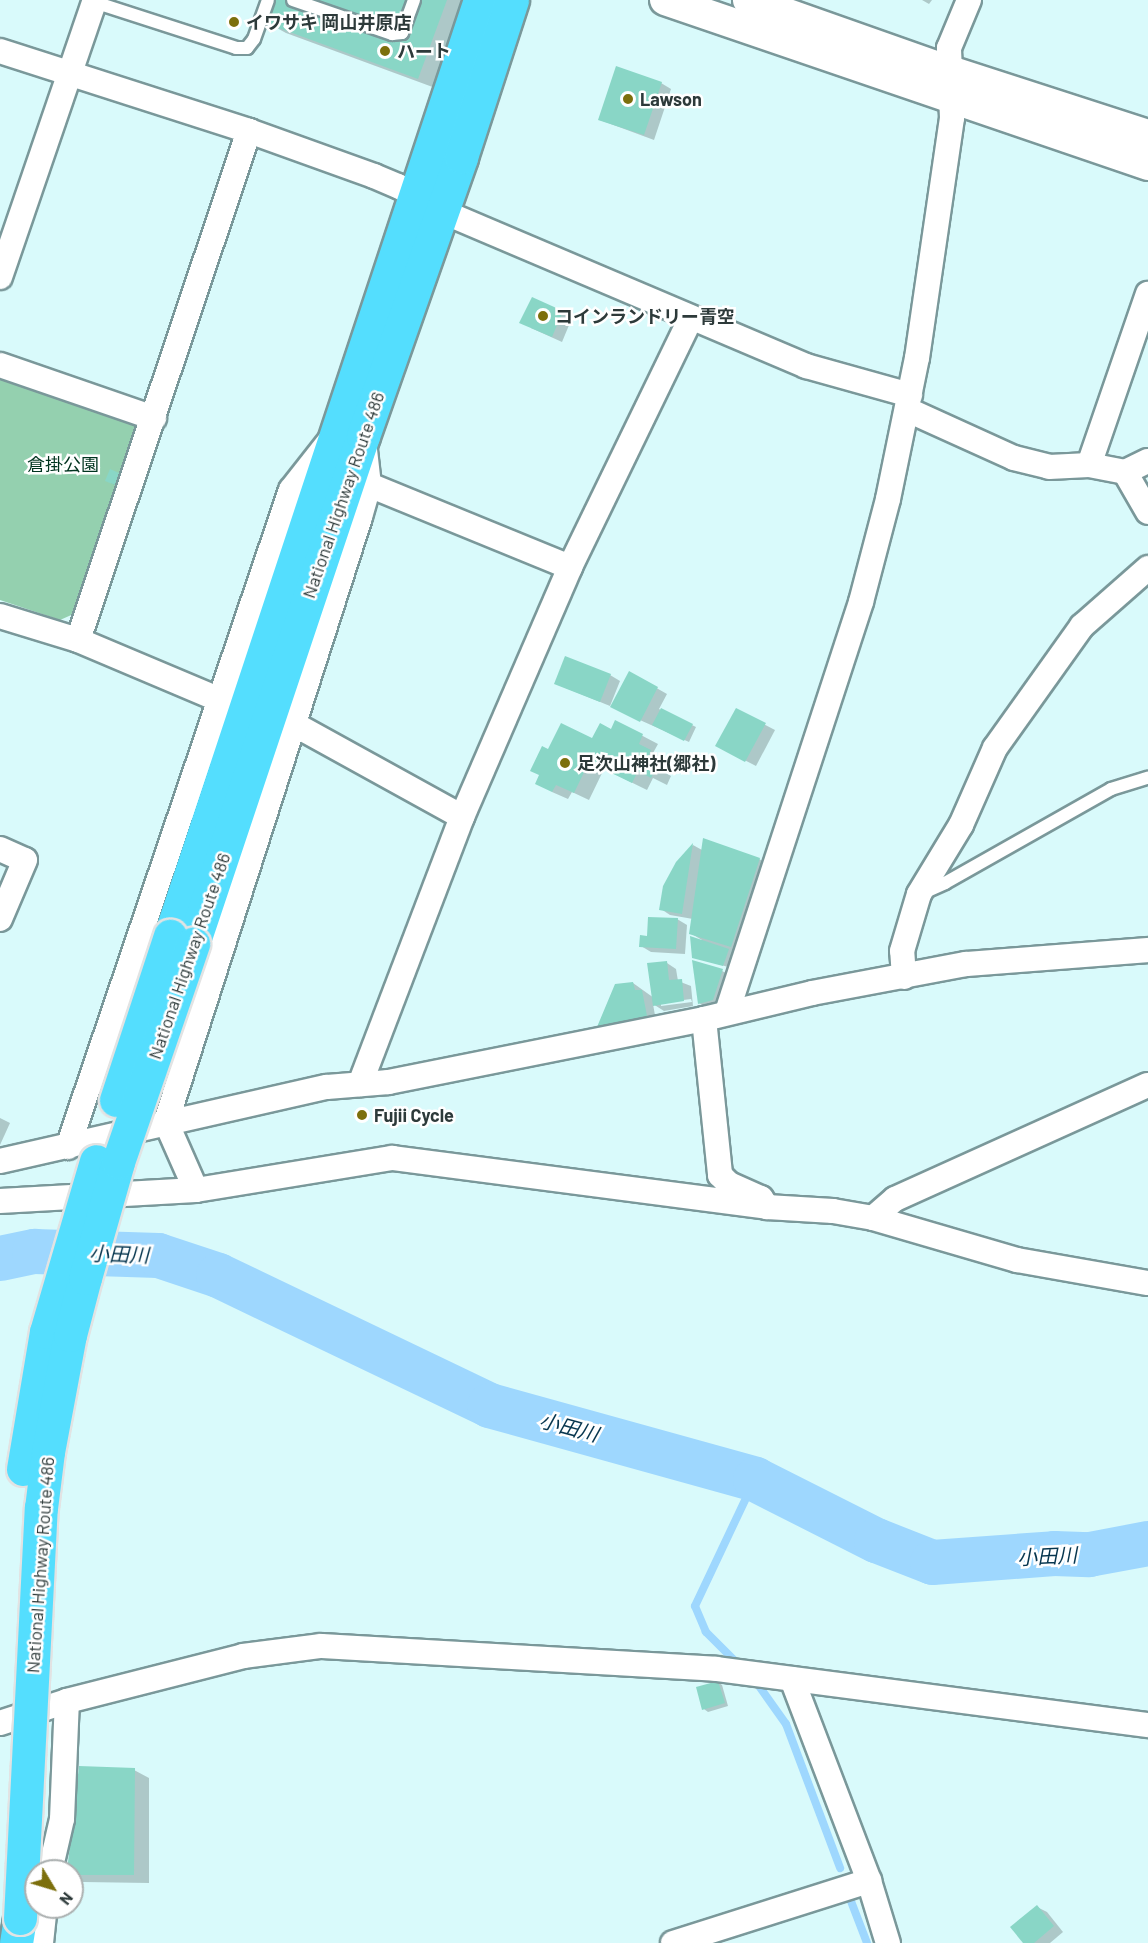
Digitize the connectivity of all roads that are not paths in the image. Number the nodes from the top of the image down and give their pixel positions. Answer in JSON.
{"nodes":[{"id":1,"x":268,"y":0,"type":"edge"},
{"id":2,"x":293,"y":0,"type":"edge"},
{"id":3,"x":414,"y":0,"type":"edge"},
{"id":4,"x":480,"y":0,"type":"edge"},
{"id":5,"x":512,"y":0,"type":"edge"},
{"id":6,"x":665,"y":0,"type":"edge"},
{"id":7,"x":748,"y":0,"type":"edge"},
{"id":8,"x":969,"y":0,"type":"edge"},
{"id":9,"x":95,"y":1,"type":"edge"},
{"id":10,"x":0,"y":51,"type":"edge"},
{"id":11,"x":69,"y":74,"type":"junction"},
{"id":12,"x":950,"y":85,"type":"junction"},
{"id":13,"x":249,"y":131,"type":"junction"},
{"id":14,"x":1148,"y":135,"type":"edge"},
{"id":15,"x":1148,"y":165,"type":"edge"},
{"id":16,"x":428,"y":203,"type":"junction"},
{"id":17,"x":0,"y":277,"type":"edge"},
{"id":18,"x":1148,"y":294,"type":"edge"},
{"id":19,"x":691,"y":318,"type":"junction"},
{"id":20,"x":0,"y":365,"type":"edge"},
{"id":21,"x":909,"y":403,"type":"junction"},
{"id":22,"x":154,"y":417,"type":"junction"},
{"id":23,"x":350,"y":433,"type":"junction"},
{"id":24,"x":1148,"y":461,"type":"edge"},
{"id":25,"x":1089,"y":465,"type":"junction"},
{"id":26,"x":1125,"y":472,"type":"junction"},
{"id":27,"x":369,"y":485,"type":"junction"},
{"id":28,"x":1148,"y":512,"type":"edge"},
{"id":29,"x":570,"y":567,"type":"junction"},
{"id":30,"x":1148,"y":568,"type":"edge"},
{"id":31,"x":0,"y":615,"type":"edge"},
{"id":32,"x":78,"y":640,"type":"junction"},
{"id":33,"x":220,"y":700,"type":"junction"},
{"id":34,"x":292,"y":723,"type":"junction"},
{"id":35,"x":1148,"y":778,"type":"edge"},
{"id":36,"x":462,"y":817,"type":"junction"},
{"id":37,"x":0,"y":849,"type":"edge"},
{"id":38,"x":919,"y":894,"type":"junction"},
{"id":39,"x":0,"y":919,"type":"edge"},
{"id":40,"x":181,"y":940,"type":"junction"},
{"id":41,"x":1148,"y":950,"type":"edge"},
{"id":42,"x":903,"y":977,"type":"junction"},
{"id":43,"x":716,"y":1015,"type":"junction"},
{"id":44,"x":360,"y":1084,"type":"junction"},
{"id":45,"x":1148,"y":1085,"type":"edge"},
{"id":46,"x":166,"y":1122,"type":"junction"},
{"id":47,"x":68,"y":1147,"type":"junction"},
{"id":48,"x":0,"y":1161,"type":"edge"},
{"id":49,"x":196,"y":1190,"type":"junction"},
{"id":50,"x":0,"y":1201,"type":"edge"},
{"id":51,"x":767,"y":1207,"type":"junction"},
{"id":52,"x":873,"y":1218,"type":"junction"},
{"id":53,"x":1148,"y":1283,"type":"edge"},
{"id":54,"x":787,"y":1678,"type":"junction"},
{"id":55,"x":67,"y":1701,"type":"junction"},
{"id":56,"x":0,"y":1723,"type":"edge"},
{"id":57,"x":1148,"y":1725,"type":"edge"},
{"id":58,"x":53,"y":1859,"type":"edge"},
{"id":59,"x":0,"y":1872,"type":"edge"},
{"id":60,"x":869,"y":1881,"type":"junction"},
{"id":61,"x":27,"y":1923,"type":"edge"},
{"id":62,"x":41,"y":1943,"type":"edge"},
{"id":63,"x":673,"y":1943,"type":"edge"},
{"id":64,"x":888,"y":1943,"type":"edge"}],
"edges":[{"from":1,"to":9,"type":"lane"},
{"from":2,"to":3,"type":"lane"},
{"from":4,"to":16,"type":"highway","name":"National Highway Route 486"},
{"from":5,"to":16,"type":"highway","name":"National Highway Route 486"},
{"from":6,"to":12,"type":"street"},
{"from":7,"to":12,"type":"street"},
{"from":8,"to":12,"type":"street"},
{"from":9,"to":11,"type":"street"},
{"from":10,"to":11,"type":"street"},
{"from":11,"to":13,"type":"street"},
{"from":11,"to":17,"type":"street"},
{"from":12,"to":14,"type":"street"},
{"from":12,"to":15,"type":"street"},
{"from":12,"to":21,"type":"street"},
{"from":13,"to":16,"type":"street"},
{"from":13,"to":22,"type":"street"},
{"from":16,"to":19,"type":"street"},
{"from":16,"to":23,"type":"highway","name":"National Highway Route 486"},
{"from":18,"to":25,"type":"street"},
{"from":19,"to":21,"type":"street"},
{"from":19,"to":29,"type":"street"},
{"from":20,"to":22,"type":"street"},
{"from":21,"to":25,"type":"street"},
{"from":21,"to":43,"type":"street"},
{"from":22,"to":32,"type":"street"},
{"from":23,"to":27,"type":"street"},
{"from":23,"to":33,"type":"street"},
{"from":23,"to":40,"type":"highway","name":"National Highway Route 486"},
{"from":24,"to":26,"type":"street"},
{"from":25,"to":26,"type":"street"},
{"from":26,"to":28,"type":"street"},
{"from":27,"to":29,"type":"street"},
{"from":27,"to":34,"type":"street"},
{"from":29,"to":36,"type":"street"},
{"from":30,"to":38,"type":"street"},
{"from":31,"to":32,"type":"street"},
{"from":32,"to":33,"type":"street"},
{"from":33,"to":47,"type":"street"},
{"from":34,"to":36,"type":"street"},
{"from":34,"to":46,"type":"street"},
{"from":35,"to":38,"type":"lane"},
{"from":36,"to":44,"type":"street"},
{"from":37,"to":39,"type":"street"},
{"from":38,"to":42,"type":"street"},
{"from":40,"to":59,"type":"highway","name":"National Highway Route 486","bridge":true},
{"from":40,"to":61,"type":"highway","name":"National Highway Route 486","bridge":true},
{"from":41,"to":42,"type":"street"},
{"from":42,"to":43,"type":"street"},
{"from":43,"to":44,"type":"street"},
{"from":43,"to":51,"type":"street"},
{"from":44,"to":46,"type":"street"},
{"from":45,"to":52,"type":"street"},
{"from":46,"to":47,"type":"street"},
{"from":46,"to":49,"type":"street"},
{"from":47,"to":48,"type":"street"},
{"from":49,"to":50,"type":"street"},
{"from":49,"to":51,"type":"street"},
{"from":51,"to":52,"type":"street"},
{"from":52,"to":53,"type":"street"},
{"from":54,"to":55,"type":"street"},
{"from":54,"to":57,"type":"street"},
{"from":54,"to":60,"type":"street"},
{"from":55,"to":56,"type":"street"},
{"from":55,"to":58,"type":"street"},
{"from":60,"to":63,"type":"street"},
{"from":60,"to":64,"type":"street"},
{"from":61,"to":62,"type":"street"}]}
